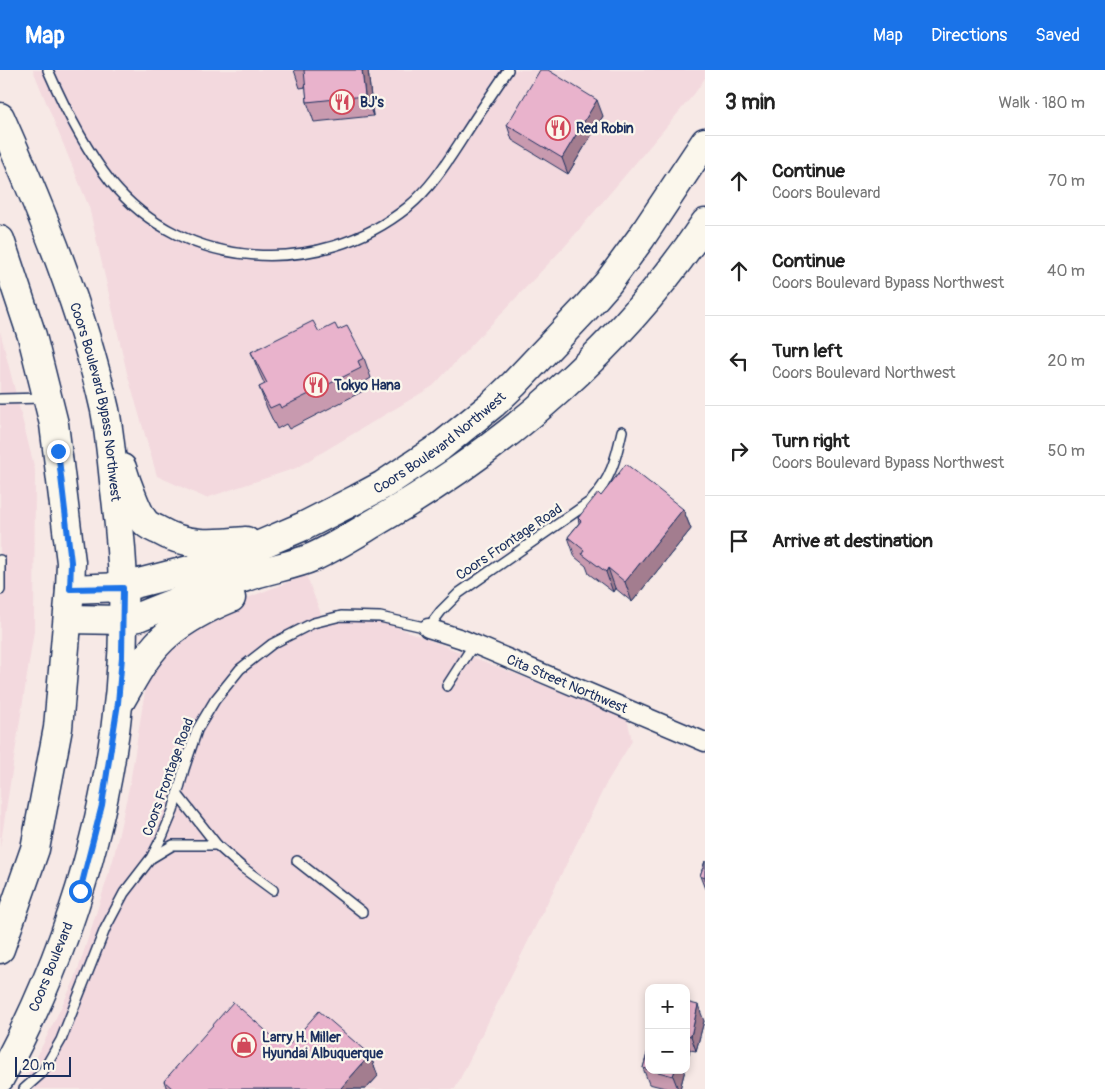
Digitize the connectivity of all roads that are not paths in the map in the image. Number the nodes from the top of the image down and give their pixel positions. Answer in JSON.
{"nodes":[{"id":1,"x":48,"y":70,"type":"edge"},
{"id":2,"x":508,"y":70,"type":"edge"},
{"id":3,"x":0,"y":116,"type":"edge"},
{"id":4,"x":705,"y":142,"type":"edge"},
{"id":5,"x":705,"y":222,"type":"edge"},
{"id":6,"x":0,"y":240,"type":"edge"},
{"id":7,"x":48,"y":398,"type":"junction"},
{"id":8,"x":0,"y":400,"type":"edge"},
{"id":9,"x":106,"y":413,"type":"junction"},
{"id":10,"x":622,"y":431,"type":"dead end"},
{"id":11,"x":275,"y":539,"type":"junction"},
{"id":12,"x":312,"y":557,"type":"junction"},
{"id":13,"x":0,"y":560,"type":"edge"},
{"id":14,"x":123,"y":588,"type":"junction"},
{"id":15,"x":70,"y":589,"type":"junction"},
{"id":16,"x":0,"y":590,"type":"edge"},
{"id":17,"x":68,"y":619,"type":"junction"},
{"id":18,"x":123,"y":620,"type":"junction"},
{"id":19,"x":428,"y":628,"type":"junction"},
{"id":20,"x":474,"y":644,"type":"junction"},
{"id":21,"x":447,"y":686,"type":"dead end"},
{"id":22,"x":118,"y":703,"type":"junction"},
{"id":23,"x":705,"y":742,"type":"edge"},
{"id":24,"x":177,"y":794,"type":"junction"},
{"id":25,"x":217,"y":844,"type":"junction"},
{"id":26,"x":151,"y":858,"type":"junction"},
{"id":27,"x":297,"y":861,"type":"dead end"},
{"id":28,"x":272,"y":890,"type":"dead end"},
{"id":29,"x":362,"y":912,"type":"dead end"},
{"id":30,"x":0,"y":949,"type":"edge"},
{"id":31,"x":0,"y":1078,"type":"edge"},
{"id":32,"x":24,"y":1089,"type":"edge"}],
"edges":[{"from":1,"to":2,"type":"lane"},
{"from":3,"to":9,"type":"main road","name":"Coors Boulevard Bypass Northwest"},
{"from":4,"to":11,"type":"main road","name":"Coors Boulevard Northwest"},
{"from":5,"to":12,"type":"main road"},
{"from":6,"to":7,"type":"main road"},
{"from":7,"to":8,"type":"lane"},
{"from":7,"to":15,"type":"main road"},
{"from":9,"to":11,"type":"main road"},
{"from":9,"to":14,"type":"main road","name":"Coors Boulevard Bypass Northwest"},
{"from":10,"to":19,"type":"lane","name":"Coors Frontage Road"},
{"from":11,"to":14,"type":"main road","name":"Coors Boulevard Northwest"},
{"from":12,"to":18,"type":"main road"},
{"from":12,"to":22,"type":"main road"},
{"from":13,"to":16,"type":"lane"},
{"from":14,"to":15,"type":"main road","name":"Coors Boulevard Northwest"},
{"from":14,"to":18,"type":"main road","name":"Coors Boulevard Bypass Northwest"},
{"from":15,"to":17,"type":"main road"},
{"from":17,"to":18,"type":"main road"},
{"from":17,"to":30,"type":"main road"},
{"from":18,"to":22,"type":"main road","name":"Coors Boulevard Bypass Northwest"},
{"from":19,"to":20,"type":"street","name":"Cita Street Northwest"},
{"from":19,"to":24,"type":"lane","name":"Coors Frontage Road"},
{"from":20,"to":21,"type":"lane"},
{"from":20,"to":23,"type":"street","name":"Cita Street Northwest"},
{"from":22,"to":31,"type":"main road","name":"Coors Boulevard"},
{"from":24,"to":25,"type":"lane"},
{"from":24,"to":26,"type":"lane","name":"Coors Frontage Road"},
{"from":25,"to":26,"type":"lane"},
{"from":25,"to":28,"type":"lane"},
{"from":26,"to":32,"type":"lane","name":"Coors Frontage Road"},
{"from":27,"to":29,"type":"lane"}]}
